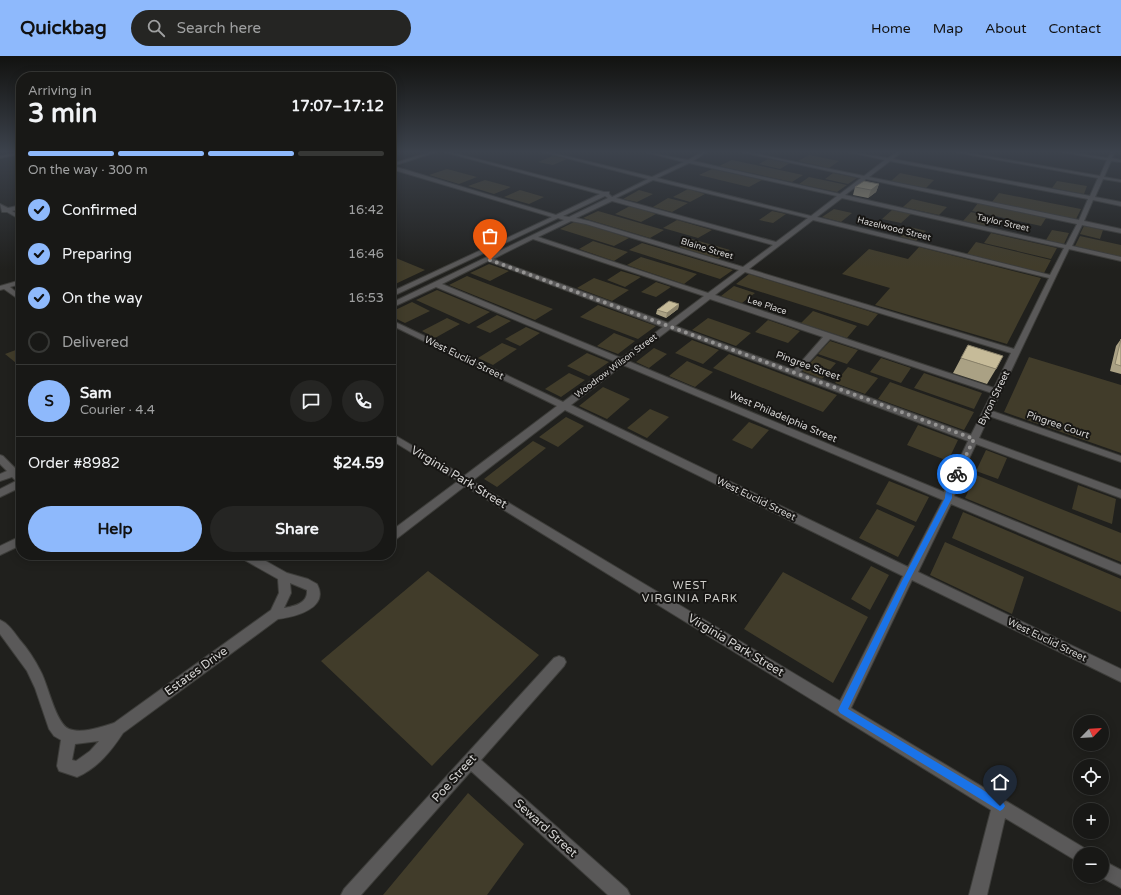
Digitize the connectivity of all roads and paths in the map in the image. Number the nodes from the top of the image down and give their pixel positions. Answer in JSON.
{"nodes":[{"id":1,"x":475,"y":191,"type":"edge"},
{"id":2,"x":594,"y":191,"type":"edge"},
{"id":3,"x":611,"y":191,"type":"edge"},
{"id":4,"x":626,"y":191,"type":"edge"},
{"id":5,"x":706,"y":191,"type":"edge"},
{"id":6,"x":820,"y":191,"type":"edge"},
{"id":7,"x":847,"y":191,"type":"edge"},
{"id":8,"x":933,"y":191,"type":"edge"},
{"id":9,"x":1056,"y":191,"type":"edge"},
{"id":10,"x":1095,"y":191,"type":"edge"},
{"id":11,"x":605,"y":194,"type":"junction"},
{"id":12,"x":841,"y":196,"type":"junction"},
{"id":13,"x":612,"y":198,"type":"junction"},
{"id":14,"x":1091,"y":198,"type":"junction"},
{"id":15,"x":1121,"y":204,"type":"edge"},
{"id":16,"x":0,"y":206,"type":"edge"},
{"id":17,"x":16,"y":208,"type":"edge"},
{"id":18,"x":8,"y":210,"type":"junction"},
{"id":19,"x":0,"y":212,"type":"edge"},
{"id":20,"x":16,"y":215,"type":"edge"},
{"id":21,"x":558,"y":216,"type":"junction"},
{"id":22,"x":572,"y":218,"type":"junction"},
{"id":23,"x":812,"y":218,"type":"junction"},
{"id":24,"x":1081,"y":222,"type":"junction"},
{"id":25,"x":1121,"y":231,"type":"edge"},
{"id":26,"x":532,"y":237,"type":"junction"},
{"id":27,"x":777,"y":244,"type":"junction"},
{"id":28,"x":1067,"y":247,"type":"junction"},
{"id":29,"x":487,"y":259,"type":"junction"},
{"id":30,"x":1121,"y":259,"type":"edge"},
{"id":31,"x":743,"y":269,"type":"junction"},
{"id":32,"x":1052,"y":278,"type":"junction"},
{"id":33,"x":16,"y":284,"type":"edge"},
{"id":34,"x":436,"y":284,"type":"junction"},
{"id":35,"x":2,"y":288,"type":"edge"},
{"id":36,"x":396,"y":293,"type":"edge"},
{"id":37,"x":16,"y":296,"type":"edge"},
{"id":38,"x":708,"y":296,"type":"junction"},
{"id":39,"x":396,"y":304,"type":"edge"},
{"id":40,"x":396,"y":324,"type":"edge"},
{"id":41,"x":668,"y":326,"type":"junction"},
{"id":42,"x":828,"y":336,"type":"junction"},
{"id":43,"x":1016,"y":352,"type":"junction"},
{"id":44,"x":622,"y":362,"type":"junction"},
{"id":45,"x":795,"y":373,"type":"junction"},
{"id":46,"x":997,"y":392,"type":"junction"},
{"id":47,"x":563,"y":406,"type":"junction"},
{"id":48,"x":987,"y":412,"type":"junction"},
{"id":49,"x":396,"y":439,"type":"edge"},
{"id":50,"x":974,"y":439,"type":"junction"},
{"id":51,"x":0,"y":458,"type":"edge"},
{"id":52,"x":1121,"y":459,"type":"edge"},
{"id":53,"x":16,"y":471,"type":"edge"},
{"id":54,"x":16,"y":474,"type":"edge"},
{"id":55,"x":0,"y":478,"type":"edge"},
{"id":56,"x":465,"y":480,"type":"junction"},
{"id":57,"x":16,"y":485,"type":"edge"},
{"id":58,"x":0,"y":493,"type":"edge"},
{"id":59,"x":1121,"y":494,"type":"edge"},
{"id":60,"x":949,"y":498,"type":"junction"},
{"id":61,"x":396,"y":533,"type":"edge"},
{"id":62,"x":16,"y":543,"type":"edge"},
{"id":63,"x":0,"y":551,"type":"edge"},
{"id":64,"x":254,"y":560,"type":"edge"},
{"id":65,"x":1121,"y":570,"type":"edge"},
{"id":66,"x":911,"y":574,"type":"junction"},
{"id":67,"x":284,"y":577,"type":"junction"},
{"id":68,"x":274,"y":614,"type":"junction"},
{"id":69,"x":0,"y":625,"type":"edge"},
{"id":70,"x":558,"y":662,"type":"dead end"},
{"id":71,"x":1121,"y":676,"type":"edge"},
{"id":72,"x":843,"y":710,"type":"junction"},
{"id":73,"x":118,"y":728,"type":"junction"},
{"id":74,"x":69,"y":736,"type":"junction"},
{"id":75,"x":470,"y":760,"type":"junction"},
{"id":76,"x":1000,"y":806,"type":"junction"},
{"id":77,"x":1073,"y":851,"type":"edge"},
{"id":78,"x":1109,"y":872,"type":"edge"},
{"id":79,"x":1121,"y":880,"type":"edge"},
{"id":80,"x":350,"y":895,"type":"edge"},
{"id":81,"x":621,"y":895,"type":"edge"},
{"id":82,"x":978,"y":895,"type":"edge"}],
"edges":[{"from":1,"to":21,"type":"street","name":"Blaine Street"},
{"from":2,"to":11,"type":"street"},
{"from":3,"to":11,"type":"street"},
{"from":4,"to":13,"type":"street"},
{"from":5,"to":23,"type":"street","name":"Hazelwood Street"},
{"from":6,"to":12,"type":"street","name":"Taylor Street"},
{"from":7,"to":12,"type":"street","name":"Woodrow Wilson Street"},
{"from":8,"to":24,"type":"street"},
{"from":9,"to":14,"type":"street"},
{"from":10,"to":14,"type":"street","name":"Byron Street"},
{"from":11,"to":13,"type":"street"},
{"from":11,"to":21,"type":"street"},
{"from":12,"to":23,"type":"street","name":"Woodrow Wilson Street"},
{"from":12,"to":28,"type":"street","name":"Taylor Street"},
{"from":13,"to":22,"type":"street"},
{"from":13,"to":27,"type":"street"},
{"from":14,"to":15,"type":"street"},
{"from":14,"to":24,"type":"street","name":"Byron Street"},
{"from":16,"to":18,"type":"street"},
{"from":17,"to":18,"type":"street"},
{"from":18,"to":19,"type":"street"},
{"from":18,"to":20,"type":"street"},
{"from":21,"to":22,"type":"street","name":"Blaine Street"},
{"from":21,"to":36,"type":"street"},
{"from":22,"to":26,"type":"street"},
{"from":22,"to":31,"type":"street","name":"Blaine Street"},
{"from":23,"to":27,"type":"street","name":"Woodrow Wilson Street"},
{"from":23,"to":32,"type":"street","name":"Hazelwood Street"},
{"from":24,"to":25,"type":"street"},
{"from":24,"to":28,"type":"street","name":"Byron Street"},
{"from":26,"to":29,"type":"street"},
{"from":26,"to":38,"type":"street","name":"Lee Place"},
{"from":27,"to":31,"type":"street","name":"Woodrow Wilson Street"},
{"from":28,"to":30,"type":"street","name":"Taylor Street"},
{"from":28,"to":32,"type":"street","name":"Byron Street"},
{"from":29,"to":34,"type":"street"},
{"from":29,"to":41,"type":"street","name":"Pingree Street"},
{"from":31,"to":38,"type":"street","name":"Woodrow Wilson Street"},
{"from":31,"to":43,"type":"street","name":"Blaine Street"},
{"from":32,"to":43,"type":"street","name":"Byron Street"},
{"from":33,"to":35,"type":"street"},
{"from":34,"to":39,"type":"street"},
{"from":34,"to":44,"type":"street","name":"West Philadelphia Street"},
{"from":35,"to":37,"type":"street"},
{"from":38,"to":41,"type":"street","name":"Woodrow Wilson Street"},
{"from":38,"to":42,"type":"street","name":"Lee Place"},
{"from":40,"to":47,"type":"street","name":"West Euclid Street"},
{"from":41,"to":44,"type":"street","name":"Woodrow Wilson Street"},
{"from":41,"to":45,"type":"street","name":"Pingree Street"},
{"from":42,"to":45,"type":"street"},
{"from":42,"to":46,"type":"street","name":"Lee Place"},
{"from":43,"to":46,"type":"street","name":"Byron Street"},
{"from":44,"to":47,"type":"street","name":"Woodrow Wilson Street"},
{"from":44,"to":60,"type":"street","name":"West Philadelphia Street"},
{"from":45,"to":50,"type":"street","name":"Pingree Street"},
{"from":46,"to":48,"type":"street","name":"Byron Street"},
{"from":47,"to":56,"type":"street","name":"Woodrow Wilson Street"},
{"from":47,"to":66,"type":"street","name":"West Euclid Street"},
{"from":48,"to":50,"type":"street","name":"Byron Street"},
{"from":48,"to":52,"type":"street","name":"Pingree Court"},
{"from":49,"to":56,"type":"street","name":"Virginia Park Street"},
{"from":50,"to":59,"type":"street","name":"Pingree Street"},
{"from":50,"to":60,"type":"street","name":"Byron Street"},
{"from":51,"to":53,"type":"street"},
{"from":54,"to":55,"type":"street"},
{"from":56,"to":61,"type":"street","name":"Woodrow Wilson Street"},
{"from":56,"to":72,"type":"street","name":"Virginia Park Street"},
{"from":57,"to":58,"type":"street"},
{"from":60,"to":65,"type":"street","name":"West Philadelphia Street"},
{"from":60,"to":66,"type":"street","name":"Byron Street"},
{"from":62,"to":63,"type":"street"},
{"from":64,"to":67,"type":"street","name":"Estates Drive"},
{"from":66,"to":71,"type":"street","name":"West Euclid Street"},
{"from":66,"to":72,"type":"street","name":"Byron Street"},
{"from":67,"to":68,"type":"street","name":"Estates Drive"},
{"from":67,"to":68,"type":"street","name":"Estates Drive"},
{"from":68,"to":73,"type":"street","name":"Estates Drive"},
{"from":69,"to":74,"type":"street"},
{"from":70,"to":75,"type":"street","name":"Poe Street"},
{"from":72,"to":76,"type":"street","name":"Virginia Park Street"},
{"from":73,"to":74,"type":"street","name":"Estates Drive"},
{"from":73,"to":74,"type":"street","name":"Estates Drive"},
{"from":75,"to":80,"type":"street","name":"Poe Street"},
{"from":75,"to":81,"type":"street","name":"Seward Street"},
{"from":76,"to":77,"type":"street","name":"Virginia Park Street"},
{"from":76,"to":82,"type":"street"},
{"from":78,"to":79,"type":"street"}]}
